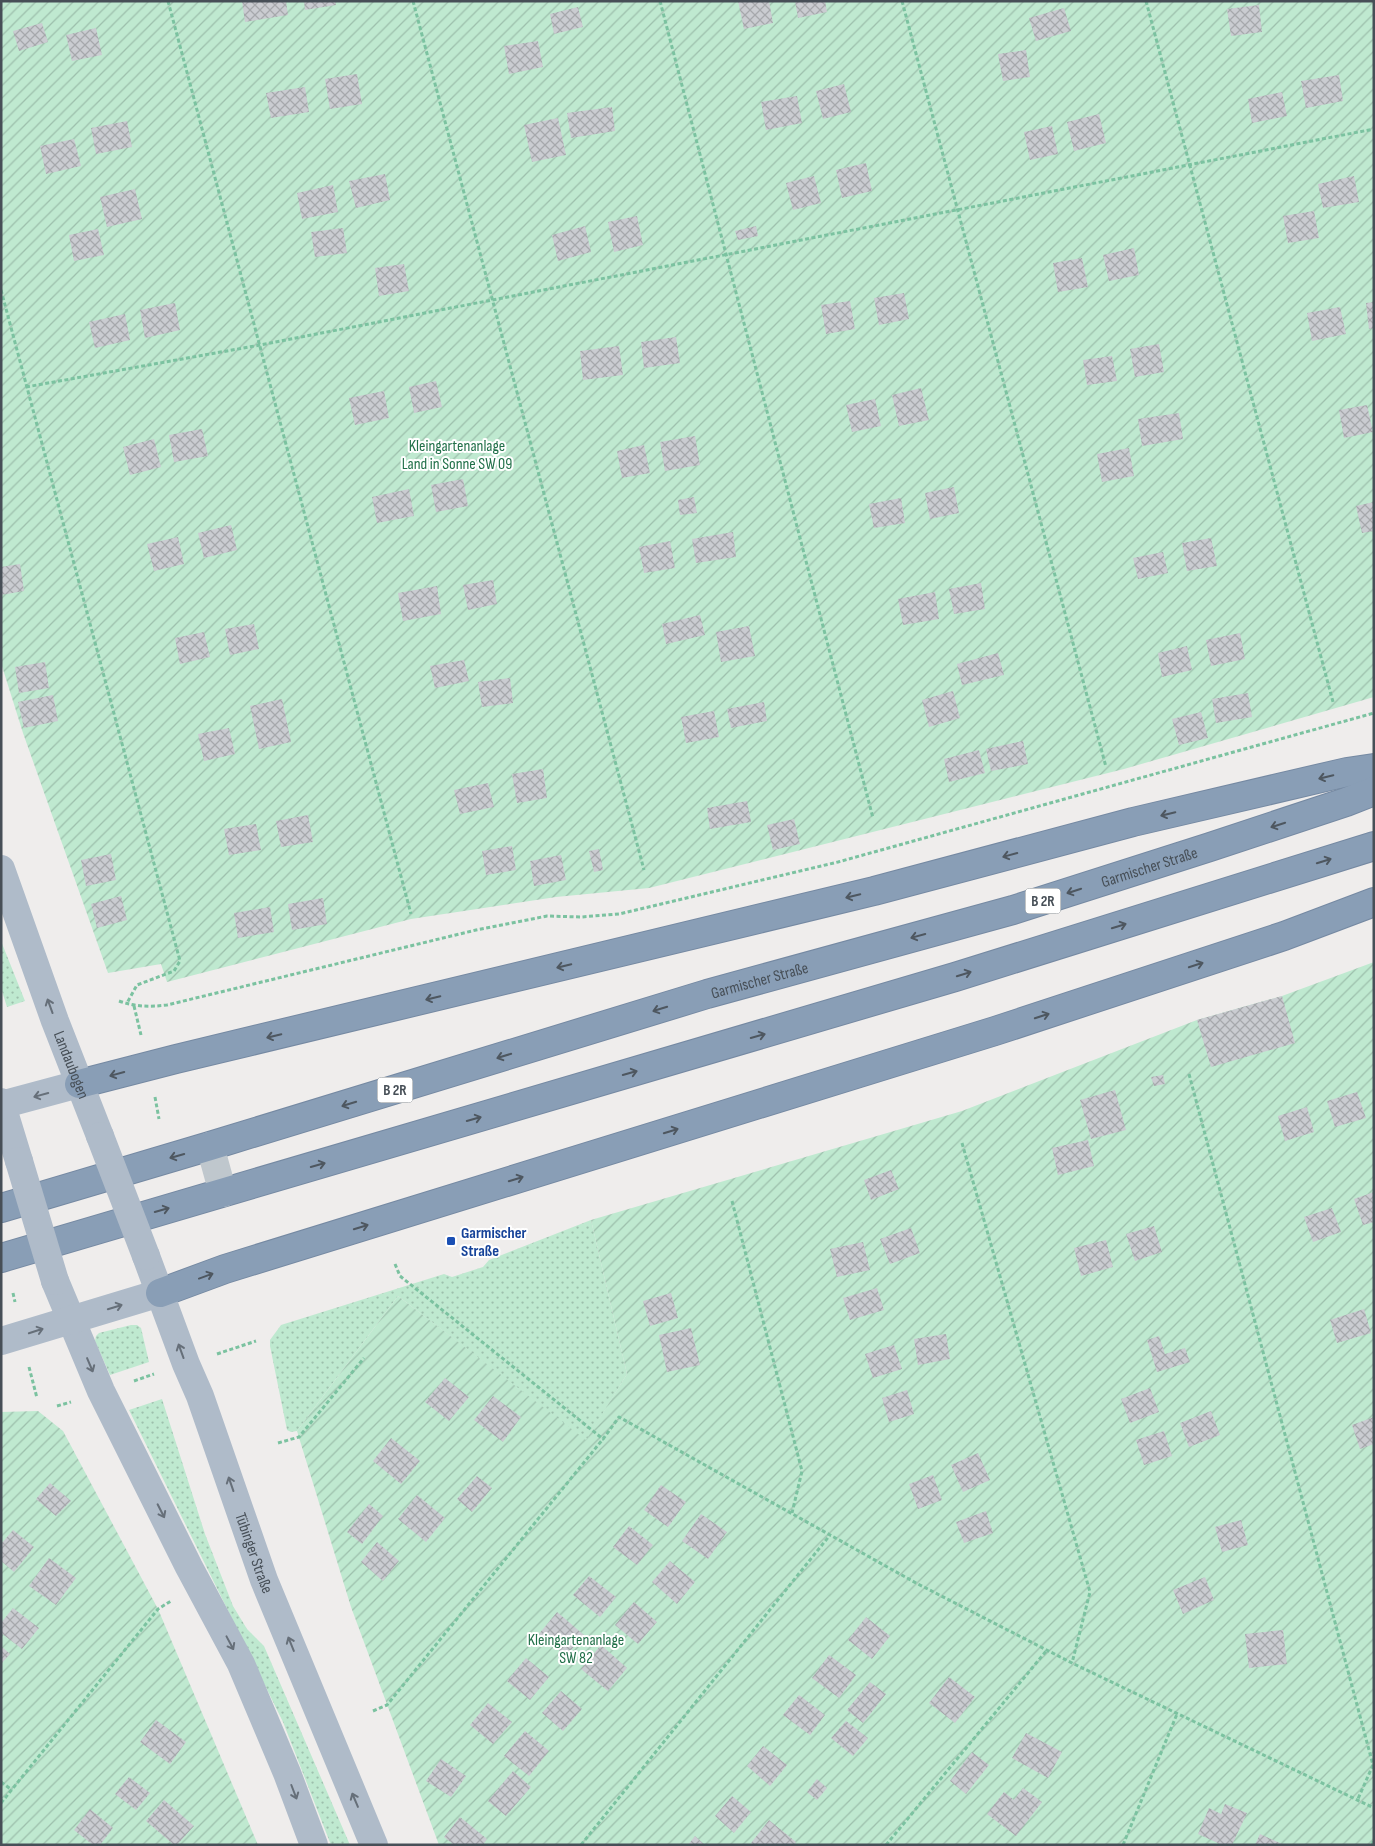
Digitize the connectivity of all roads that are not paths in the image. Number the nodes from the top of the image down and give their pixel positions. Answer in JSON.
{"nodes":[{"id":1,"x":1374,"y":768,"type":"edge"},
{"id":2,"x":1374,"y":791,"type":"edge"},
{"id":3,"x":1374,"y":846,"type":"edge"},
{"id":4,"x":1,"y":869,"type":"edge"},
{"id":5,"x":1374,"y":902,"type":"edge"},
{"id":6,"x":79,"y":1084,"type":"junction"},
{"id":7,"x":2,"y":1104,"type":"edge"},
{"id":8,"x":210,"y":1146,"type":"junction"},
{"id":9,"x":223,"y":1193,"type":"junction"},
{"id":10,"x":1,"y":1208,"type":"edge"},
{"id":11,"x":146,"y":1256,"type":"joint"},
{"id":12,"x":1,"y":1258,"type":"edge"},
{"id":13,"x":160,"y":1293,"type":"junction"},
{"id":14,"x":70,"y":1320,"type":"junction"},
{"id":15,"x":1,"y":1341,"type":"edge"},
{"id":16,"x":314,"y":1845,"type":"edge"},
{"id":17,"x":374,"y":1845,"type":"edge"}],
"edges":[{"from":1,"to":6,"type":"highway","one_way":true},
{"from":2,"to":8,"type":"highway","name":"Garmischer Straße","number":"B 2R","one_way":true},
{"from":9,"to":3,"type":"highway","one_way":true},
{"from":6,"to":4,"type":"main road","name":"Landaubogen","one_way":true},
{"from":13,"to":5,"type":"highway","one_way":true},
{"from":6,"to":7,"type":"main road","one_way":true},
{"from":6,"to":11,"type":"main road","name":"Landaubogen","bridge":true},
{"from":7,"to":14,"type":"main road","bridge":true},
{"from":8,"to":9,"type":"lane"},
{"from":8,"to":10,"type":"highway","name":"Garmischer Straße","number":"B 2R","one_way":true},
{"from":12,"to":9,"type":"highway","one_way":true},
{"from":11,"to":13,"type":"main road","name":"Tübinger Straße"},
{"from":14,"to":13,"type":"main road","one_way":true},
{"from":17,"to":13,"type":"main road","name":"Tübinger Straße","one_way":true},
{"from":15,"to":14,"type":"main road","one_way":true},
{"from":14,"to":16,"type":"main road","one_way":true}]}
